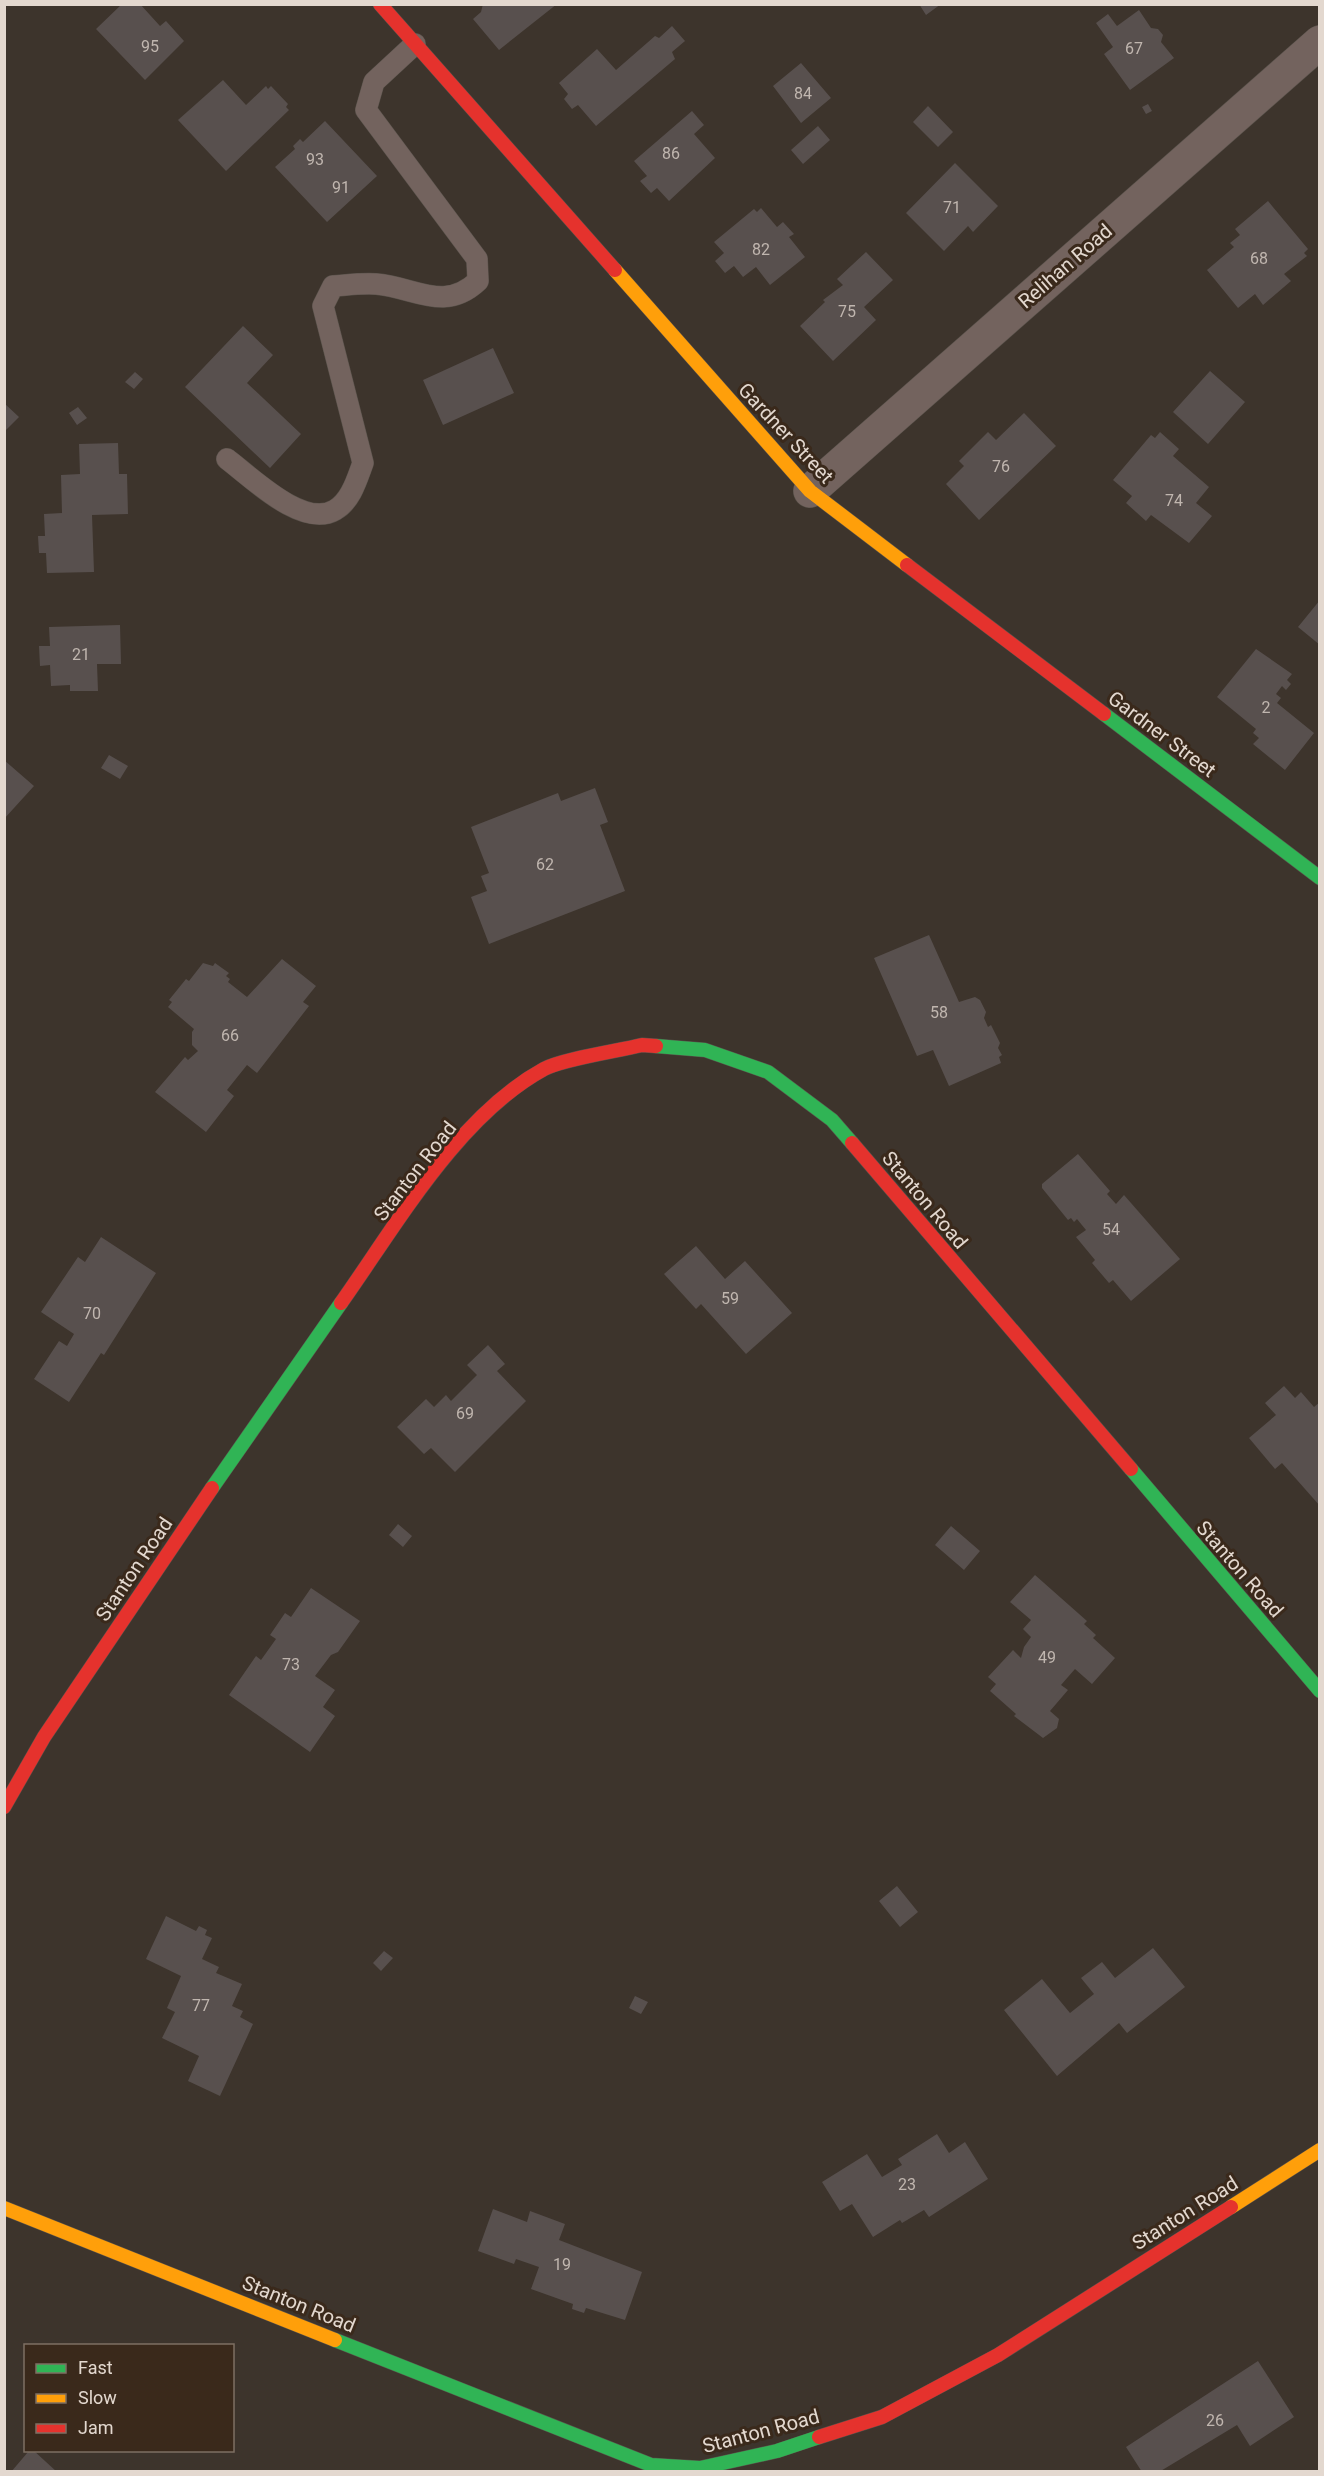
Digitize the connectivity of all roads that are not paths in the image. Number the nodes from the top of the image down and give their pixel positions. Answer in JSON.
{"nodes":[{"id":1,"x":380,"y":4,"type":"edge"},
{"id":2,"x":1320,"y":42,"type":"edge"},
{"id":3,"x":415,"y":44,"type":"junction"},
{"id":4,"x":227,"y":459,"type":"dead end"},
{"id":5,"x":810,"y":491,"type":"junction"},
{"id":6,"x":1320,"y":878,"type":"edge"},
{"id":7,"x":1320,"y":1691,"type":"edge"},
{"id":8,"x":4,"y":1807,"type":"edge"},
{"id":9,"x":1320,"y":2150,"type":"edge"},
{"id":10,"x":4,"y":2208,"type":"edge"}],
"edges":[{"from":1,"to":3,"type":"street","name":"Gardner Street"},
{"from":2,"to":5,"type":"street","name":"Relihan Road"},
{"from":3,"to":4,"type":"lane"},
{"from":3,"to":5,"type":"street","name":"Gardner Street"},
{"from":5,"to":6,"type":"street","name":"Gardner Street"},
{"from":7,"to":8,"type":"street","name":"Stanton Road"},
{"from":9,"to":10,"type":"street","name":"Stanton Road"}]}
